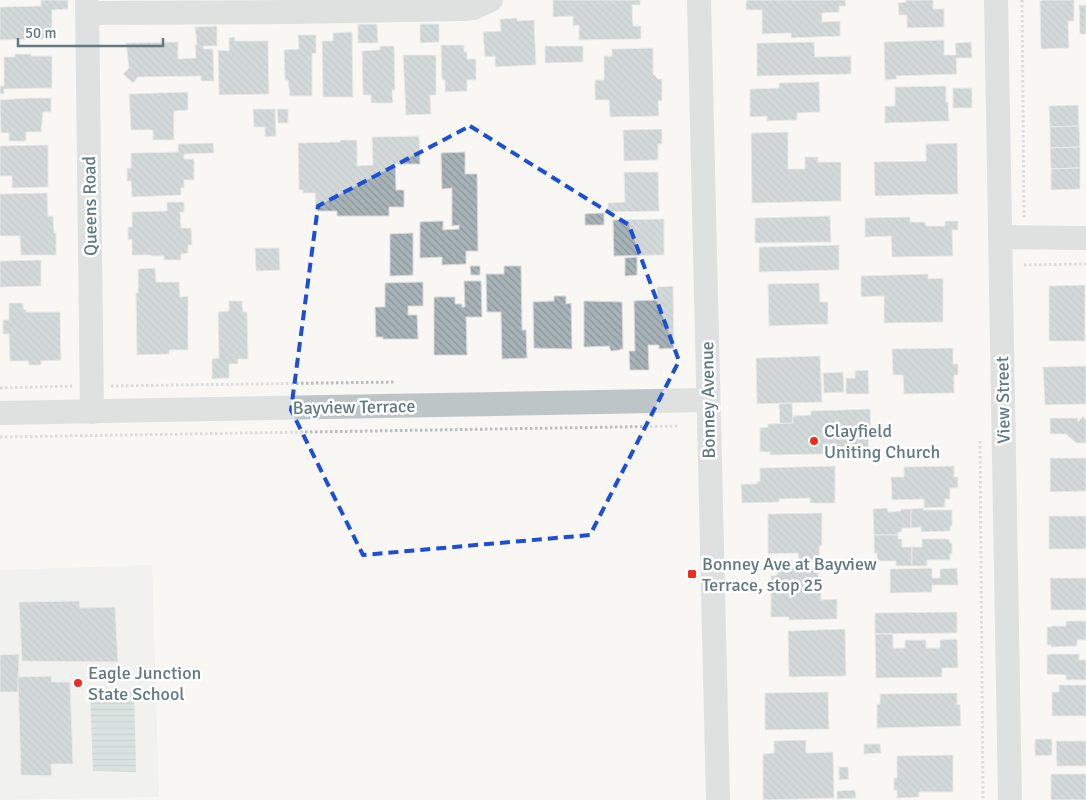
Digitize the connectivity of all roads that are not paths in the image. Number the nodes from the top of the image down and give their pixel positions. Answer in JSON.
{"nodes":[{"id":1,"x":491,"y":0,"type":"edge"},
{"id":2,"x":699,"y":0,"type":"edge"},
{"id":3,"x":996,"y":0,"type":"edge"},
{"id":4,"x":87,"y":6,"type":"edge"},
{"id":5,"x":1000,"y":237,"type":"junction"},
{"id":6,"x":1086,"y":238,"type":"edge"},
{"id":7,"x":708,"y":400,"type":"junction"},
{"id":8,"x":92,"y":412,"type":"junction"},
{"id":9,"x":0,"y":414,"type":"edge"},
{"id":10,"x":718,"y":800,"type":"edge"},
{"id":11,"x":1010,"y":800,"type":"edge"}],
"edges":[{"from":1,"to":4,"type":"street"},
{"from":2,"to":7,"type":"street","name":"Bonney Avenue"},
{"from":3,"to":5,"type":"street","name":"View Street"},
{"from":4,"to":8,"type":"street","name":"Queens Road"},
{"from":5,"to":6,"type":"street"},
{"from":5,"to":11,"type":"street","name":"View Street"},
{"from":7,"to":8,"type":"street","name":"Bayview Terrace"},
{"from":7,"to":10,"type":"street","name":"Bonney Avenue"},
{"from":8,"to":9,"type":"street","name":"Bayview Terrace"}]}
